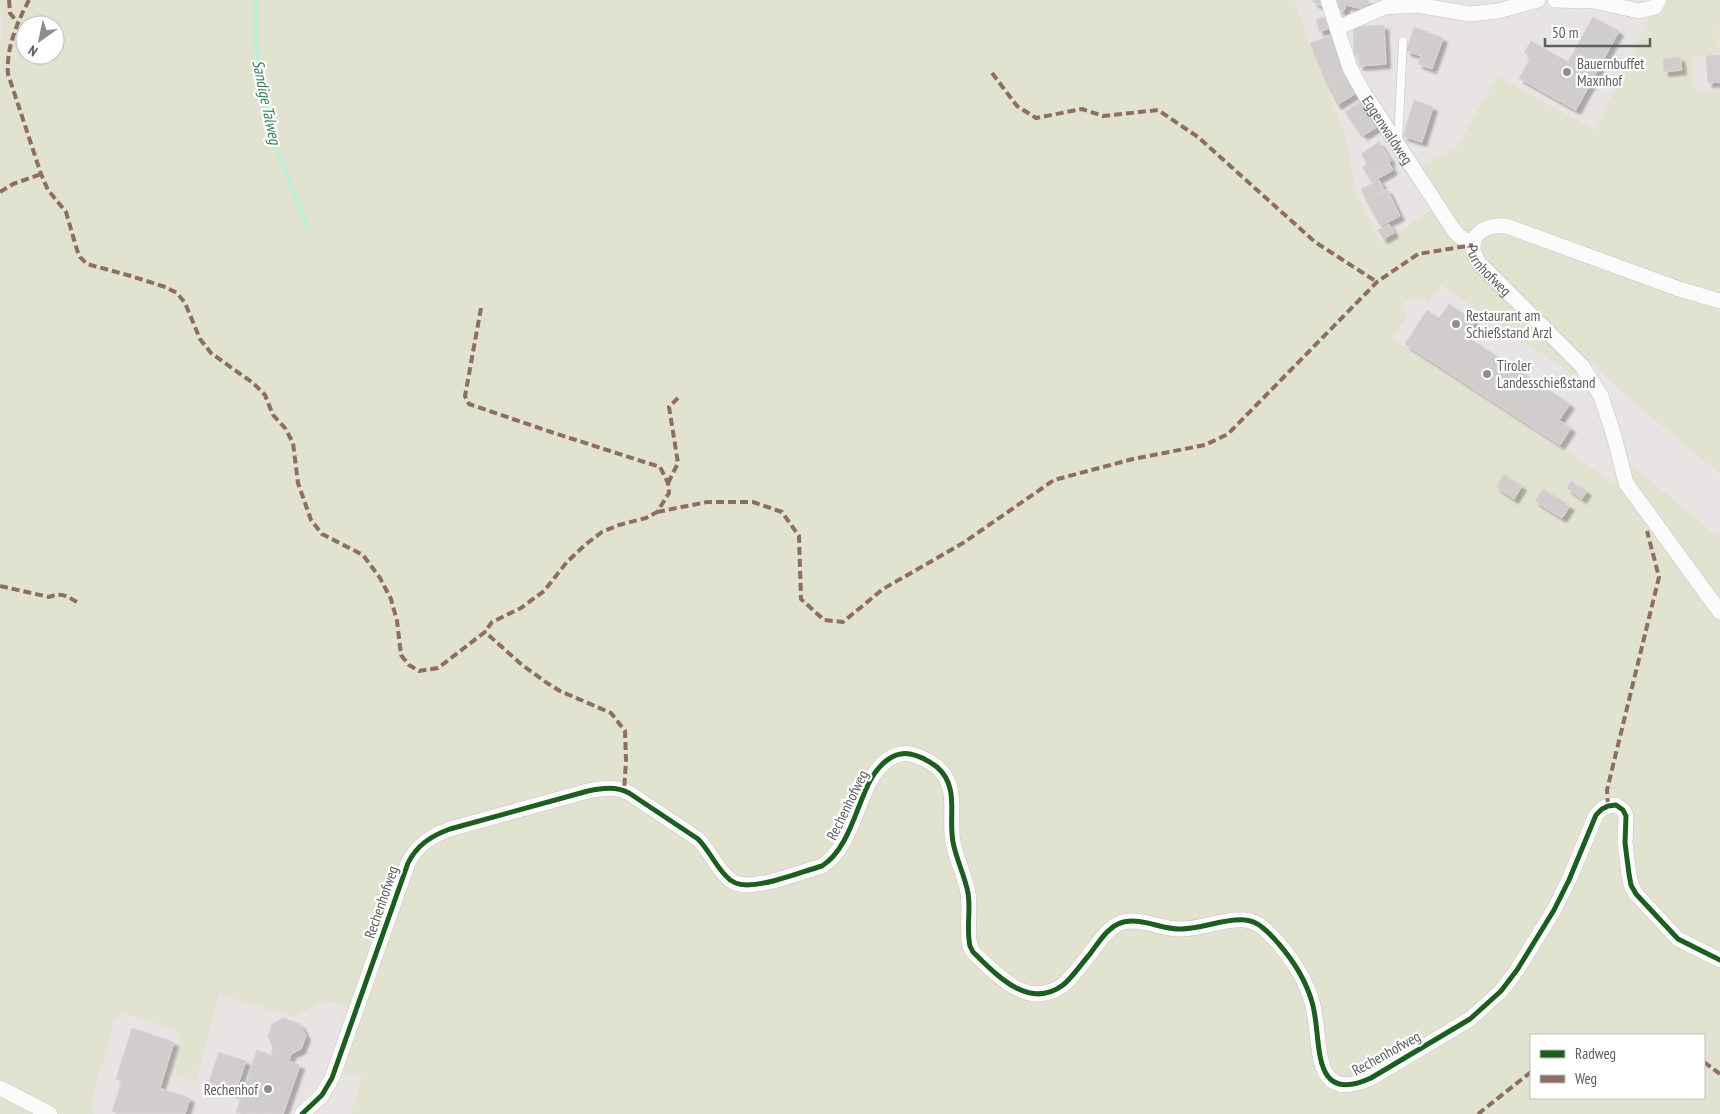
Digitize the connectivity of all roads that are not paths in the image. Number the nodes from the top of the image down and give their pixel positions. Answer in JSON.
{"nodes":[{"id":1,"x":1328,"y":0,"type":"edge"},
{"id":2,"x":1538,"y":0,"type":"edge"},
{"id":3,"x":1555,"y":0,"type":"edge"},
{"id":4,"x":1659,"y":0,"type":"edge"},
{"id":5,"x":1337,"y":28,"type":"junction"},
{"id":6,"x":1403,"y":41,"type":"dead end"},
{"id":7,"x":1398,"y":144,"type":"junction"},
{"id":8,"x":1473,"y":245,"type":"junction"},
{"id":9,"x":1720,"y":301,"type":"edge"},
{"id":10,"x":1720,"y":612,"type":"edge"},
{"id":11,"x":1720,"y":960,"type":"edge"},
{"id":12,"x":0,"y":1088,"type":"edge"},
{"id":13,"x":50,"y":1114,"type":"edge"},
{"id":14,"x":302,"y":1114,"type":"edge"}],
"edges":[{"from":1,"to":5,"type":"street","name":"Eggenwaldweg"},
{"from":2,"to":5,"type":"street"},
{"from":3,"to":4,"type":"street"},
{"from":5,"to":7,"type":"street","name":"Eggenwaldweg"},
{"from":6,"to":7,"type":"lane"},
{"from":7,"to":8,"type":"street","name":"Eggenwaldweg"},
{"from":8,"to":9,"type":"street","name":"Purnhofweg"},
{"from":8,"to":10,"type":"street","name":"Purnhofweg"},
{"from":11,"to":14,"type":"street","name":"Rechenhofweg"},
{"from":12,"to":13,"type":"street"}]}
